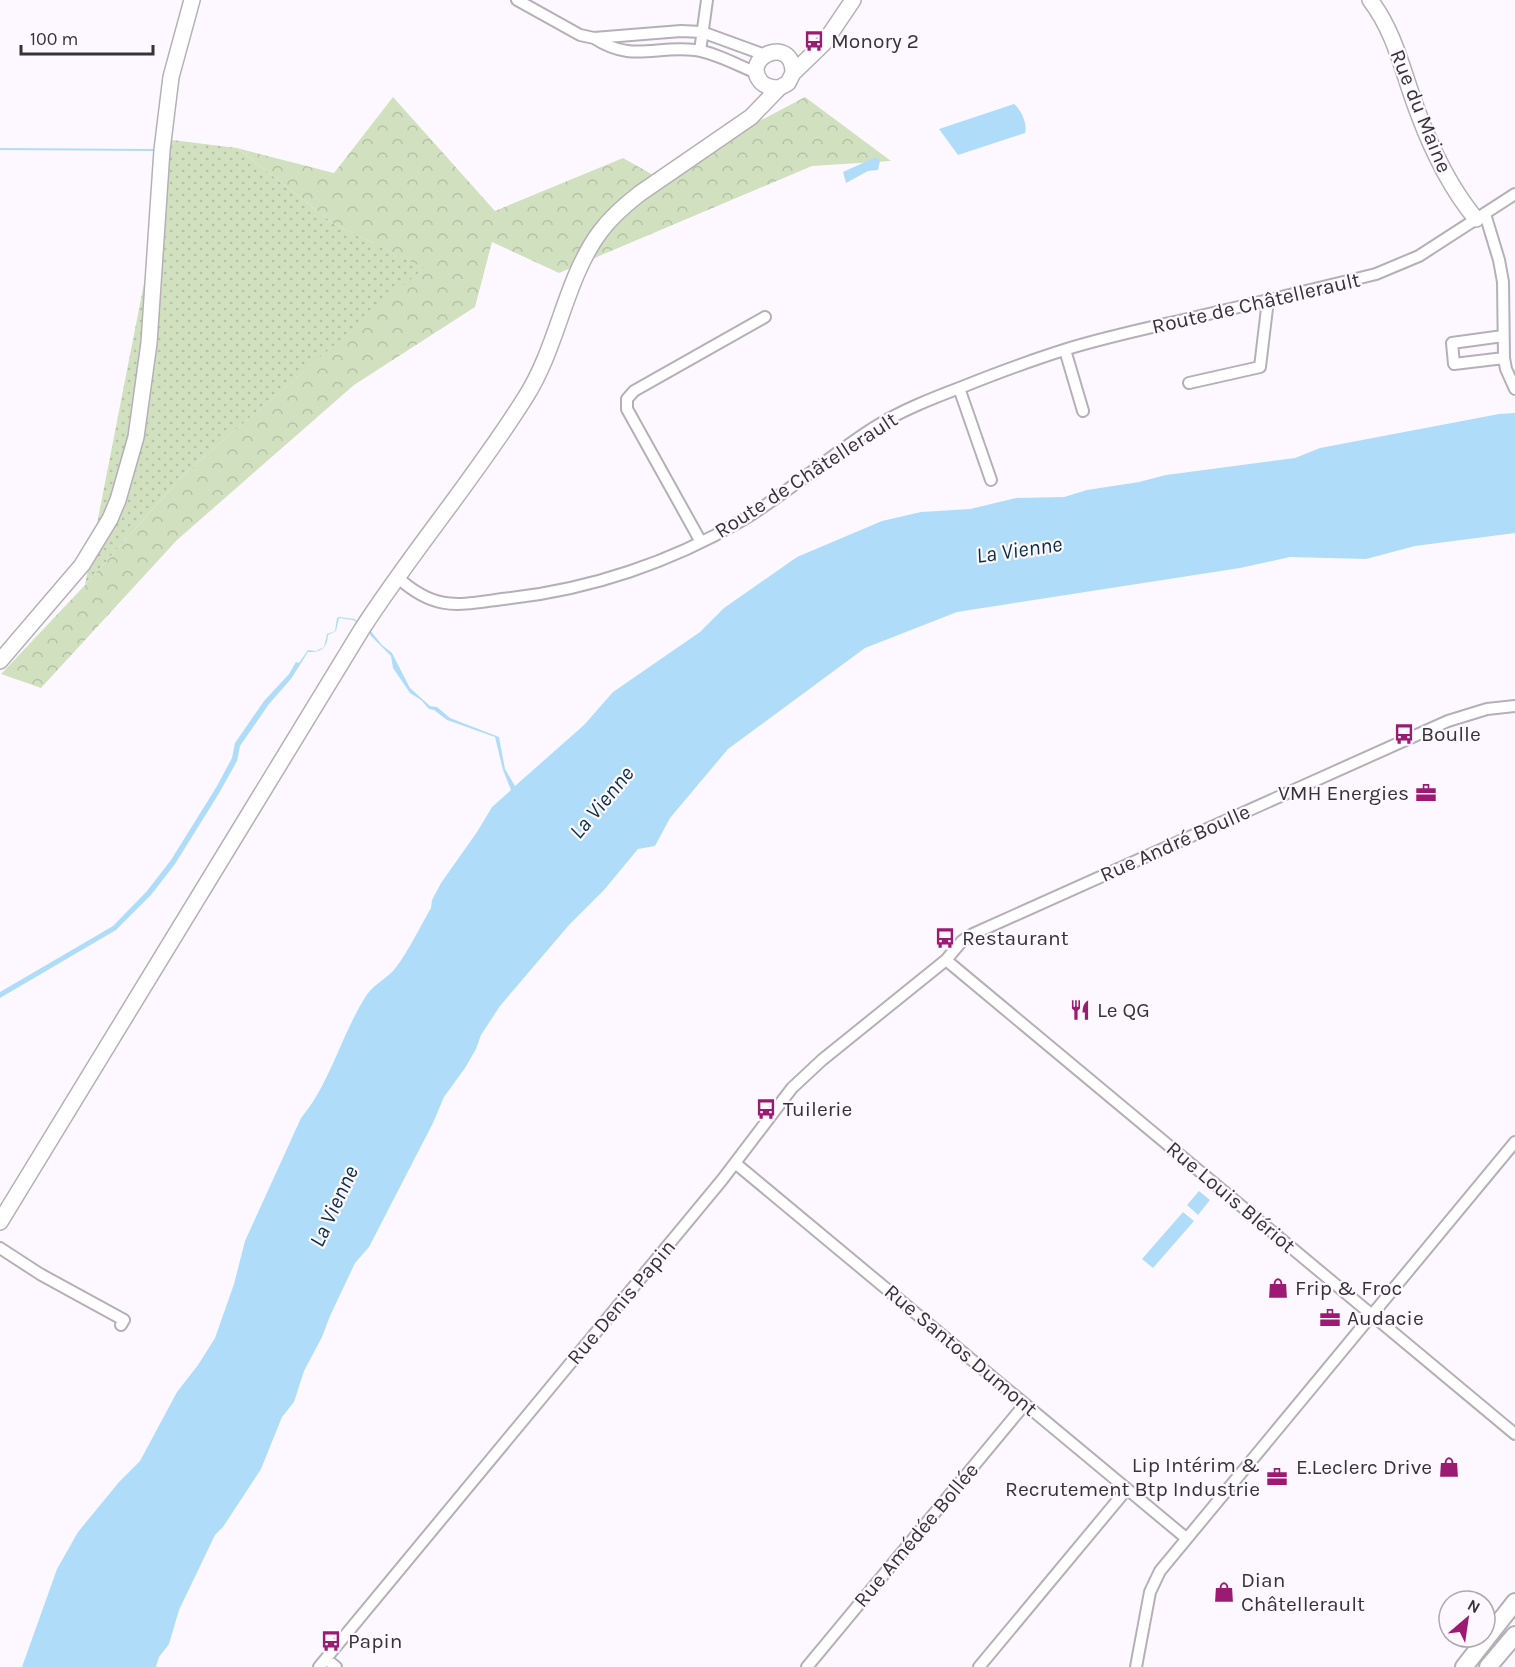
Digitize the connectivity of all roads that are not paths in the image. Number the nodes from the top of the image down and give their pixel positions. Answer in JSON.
{"nodes":[{"id":1,"x":192,"y":0,"type":"edge"},
{"id":2,"x":518,"y":0,"type":"edge"},
{"id":3,"x":707,"y":0,"type":"edge"},
{"id":4,"x":853,"y":0,"type":"edge"},
{"id":5,"x":1370,"y":0,"type":"edge"},
{"id":6,"x":702,"y":32,"type":"junction"},
{"id":7,"x":594,"y":38,"type":"junction"},
{"id":8,"x":817,"y":49,"type":"junction"},
{"id":9,"x":700,"y":51,"type":"junction"},
{"id":10,"x":765,"y":55,"type":"junction"},
{"id":11,"x":787,"y":56,"type":"junction"},
{"id":12,"x":793,"y":73,"type":"junction"},
{"id":13,"x":759,"y":77,"type":"junction"},
{"id":14,"x":779,"y":88,"type":"junction"},
{"id":15,"x":751,"y":117,"type":"junction"},
{"id":16,"x":1515,"y":194,"type":"edge"},
{"id":17,"x":1481,"y":216,"type":"junction"},
{"id":18,"x":1268,"y":300,"type":"junction"},
{"id":19,"x":765,"y":317,"type":"dead end"},
{"id":20,"x":1503,"y":336,"type":"junction"},
{"id":21,"x":1065,"y":350,"type":"junction"},
{"id":22,"x":1504,"y":358,"type":"junction"},
{"id":23,"x":1189,"y":383,"type":"dead end"},
{"id":24,"x":959,"y":388,"type":"junction"},
{"id":25,"x":1515,"y":389,"type":"edge"},
{"id":26,"x":1083,"y":411,"type":"dead end"},
{"id":27,"x":991,"y":480,"type":"dead end"},
{"id":28,"x":701,"y":542,"type":"junction"},
{"id":29,"x":397,"y":577,"type":"junction"},
{"id":30,"x":0,"y":661,"type":"edge"},
{"id":31,"x":1515,"y":706,"type":"edge"},
{"id":32,"x":946,"y":960,"type":"junction"},
{"id":33,"x":1515,"y":1142,"type":"edge"},
{"id":34,"x":735,"y":1163,"type":"junction"},
{"id":35,"x":0,"y":1222,"type":"edge"},
{"id":36,"x":0,"y":1248,"type":"edge"},
{"id":37,"x":1372,"y":1314,"type":"junction"},
{"id":38,"x":121,"y":1325,"type":"dead end"},
{"id":39,"x":1025,"y":1404,"type":"junction"},
{"id":40,"x":1515,"y":1434,"type":"edge"},
{"id":41,"x":1127,"y":1489,"type":"junction"},
{"id":42,"x":1186,"y":1538,"type":"junction"},
{"id":43,"x":1515,"y":1602,"type":"edge"},
{"id":44,"x":1515,"y":1635,"type":"edge"},
{"id":45,"x":322,"y":1663,"type":"edge"},
{"id":46,"x":336,"y":1667,"type":"edge"},
{"id":47,"x":807,"y":1667,"type":"edge"},
{"id":48,"x":979,"y":1667,"type":"edge"},
{"id":49,"x":1136,"y":1667,"type":"edge"},
{"id":50,"x":1464,"y":1667,"type":"edge"},
{"id":51,"x":1488,"y":1667,"type":"edge"}],
"edges":[{"from":1,"to":30,"type":"street"},
{"from":2,"to":7,"type":"street"},
{"from":3,"to":6,"type":"street"},
{"from":4,"to":8,"type":"street"},
{"from":5,"to":17,"type":"street","name":"Rue du Maine"},
{"from":6,"to":7,"type":"street"},
{"from":6,"to":9,"type":"street"},
{"from":6,"to":10,"type":"street"},
{"from":7,"to":9,"type":"street"},
{"from":8,"to":11,"type":"street"},
{"from":8,"to":12,"type":"street"},
{"from":9,"to":13,"type":"street"},
{"from":10,"to":11,"type":"street"},
{"from":10,"to":13,"type":"street"},
{"from":11,"to":12,"type":"street"},
{"from":12,"to":14,"type":"street"},
{"from":13,"to":14,"type":"street"},
{"from":13,"to":15,"type":"street"},
{"from":14,"to":15,"type":"street"},
{"from":15,"to":29,"type":"street"},
{"from":16,"to":17,"type":"street","name":"Route de Châtellerault"},
{"from":17,"to":18,"type":"street","name":"Route de Châtellerault"},
{"from":17,"to":20,"type":"street"},
{"from":18,"to":21,"type":"street","name":"Route de Châtellerault"},
{"from":18,"to":23,"type":"street"},
{"from":19,"to":28,"type":"street"},
{"from":20,"to":22,"type":"street"},
{"from":20,"to":22,"type":"street"},
{"from":21,"to":24,"type":"street","name":"Route de Châtellerault"},
{"from":21,"to":26,"type":"street"},
{"from":22,"to":25,"type":"street"},
{"from":24,"to":27,"type":"street"},
{"from":24,"to":28,"type":"street","name":"Route de Châtellerault"},
{"from":28,"to":29,"type":"street","name":"Route de Châtellerault"},
{"from":29,"to":35,"type":"street"},
{"from":31,"to":32,"type":"street","name":"Rue André Boulle"},
{"from":32,"to":34,"type":"street","name":"Rue Denis Papin"},
{"from":32,"to":37,"type":"street","name":"Rue Louis Blériot"},
{"from":33,"to":37,"type":"street"},
{"from":34,"to":39,"type":"street","name":"Rue Santos Dumont"},
{"from":34,"to":45,"type":"street","name":"Rue Denis Papin"},
{"from":36,"to":38,"type":"street"},
{"from":37,"to":40,"type":"street","name":"Rue Louis Blériot"},
{"from":37,"to":42,"type":"street"},
{"from":39,"to":41,"type":"street","name":"Rue Santos Dumont"},
{"from":39,"to":47,"type":"street","name":"Rue Amédée Bollée"},
{"from":41,"to":42,"type":"street","name":"Rue Santos Dumont"},
{"from":41,"to":48,"type":"street"},
{"from":42,"to":49,"type":"street"},
{"from":43,"to":50,"type":"main road"},
{"from":44,"to":51,"type":"main road"},
{"from":45,"to":46,"type":"street"}]}
